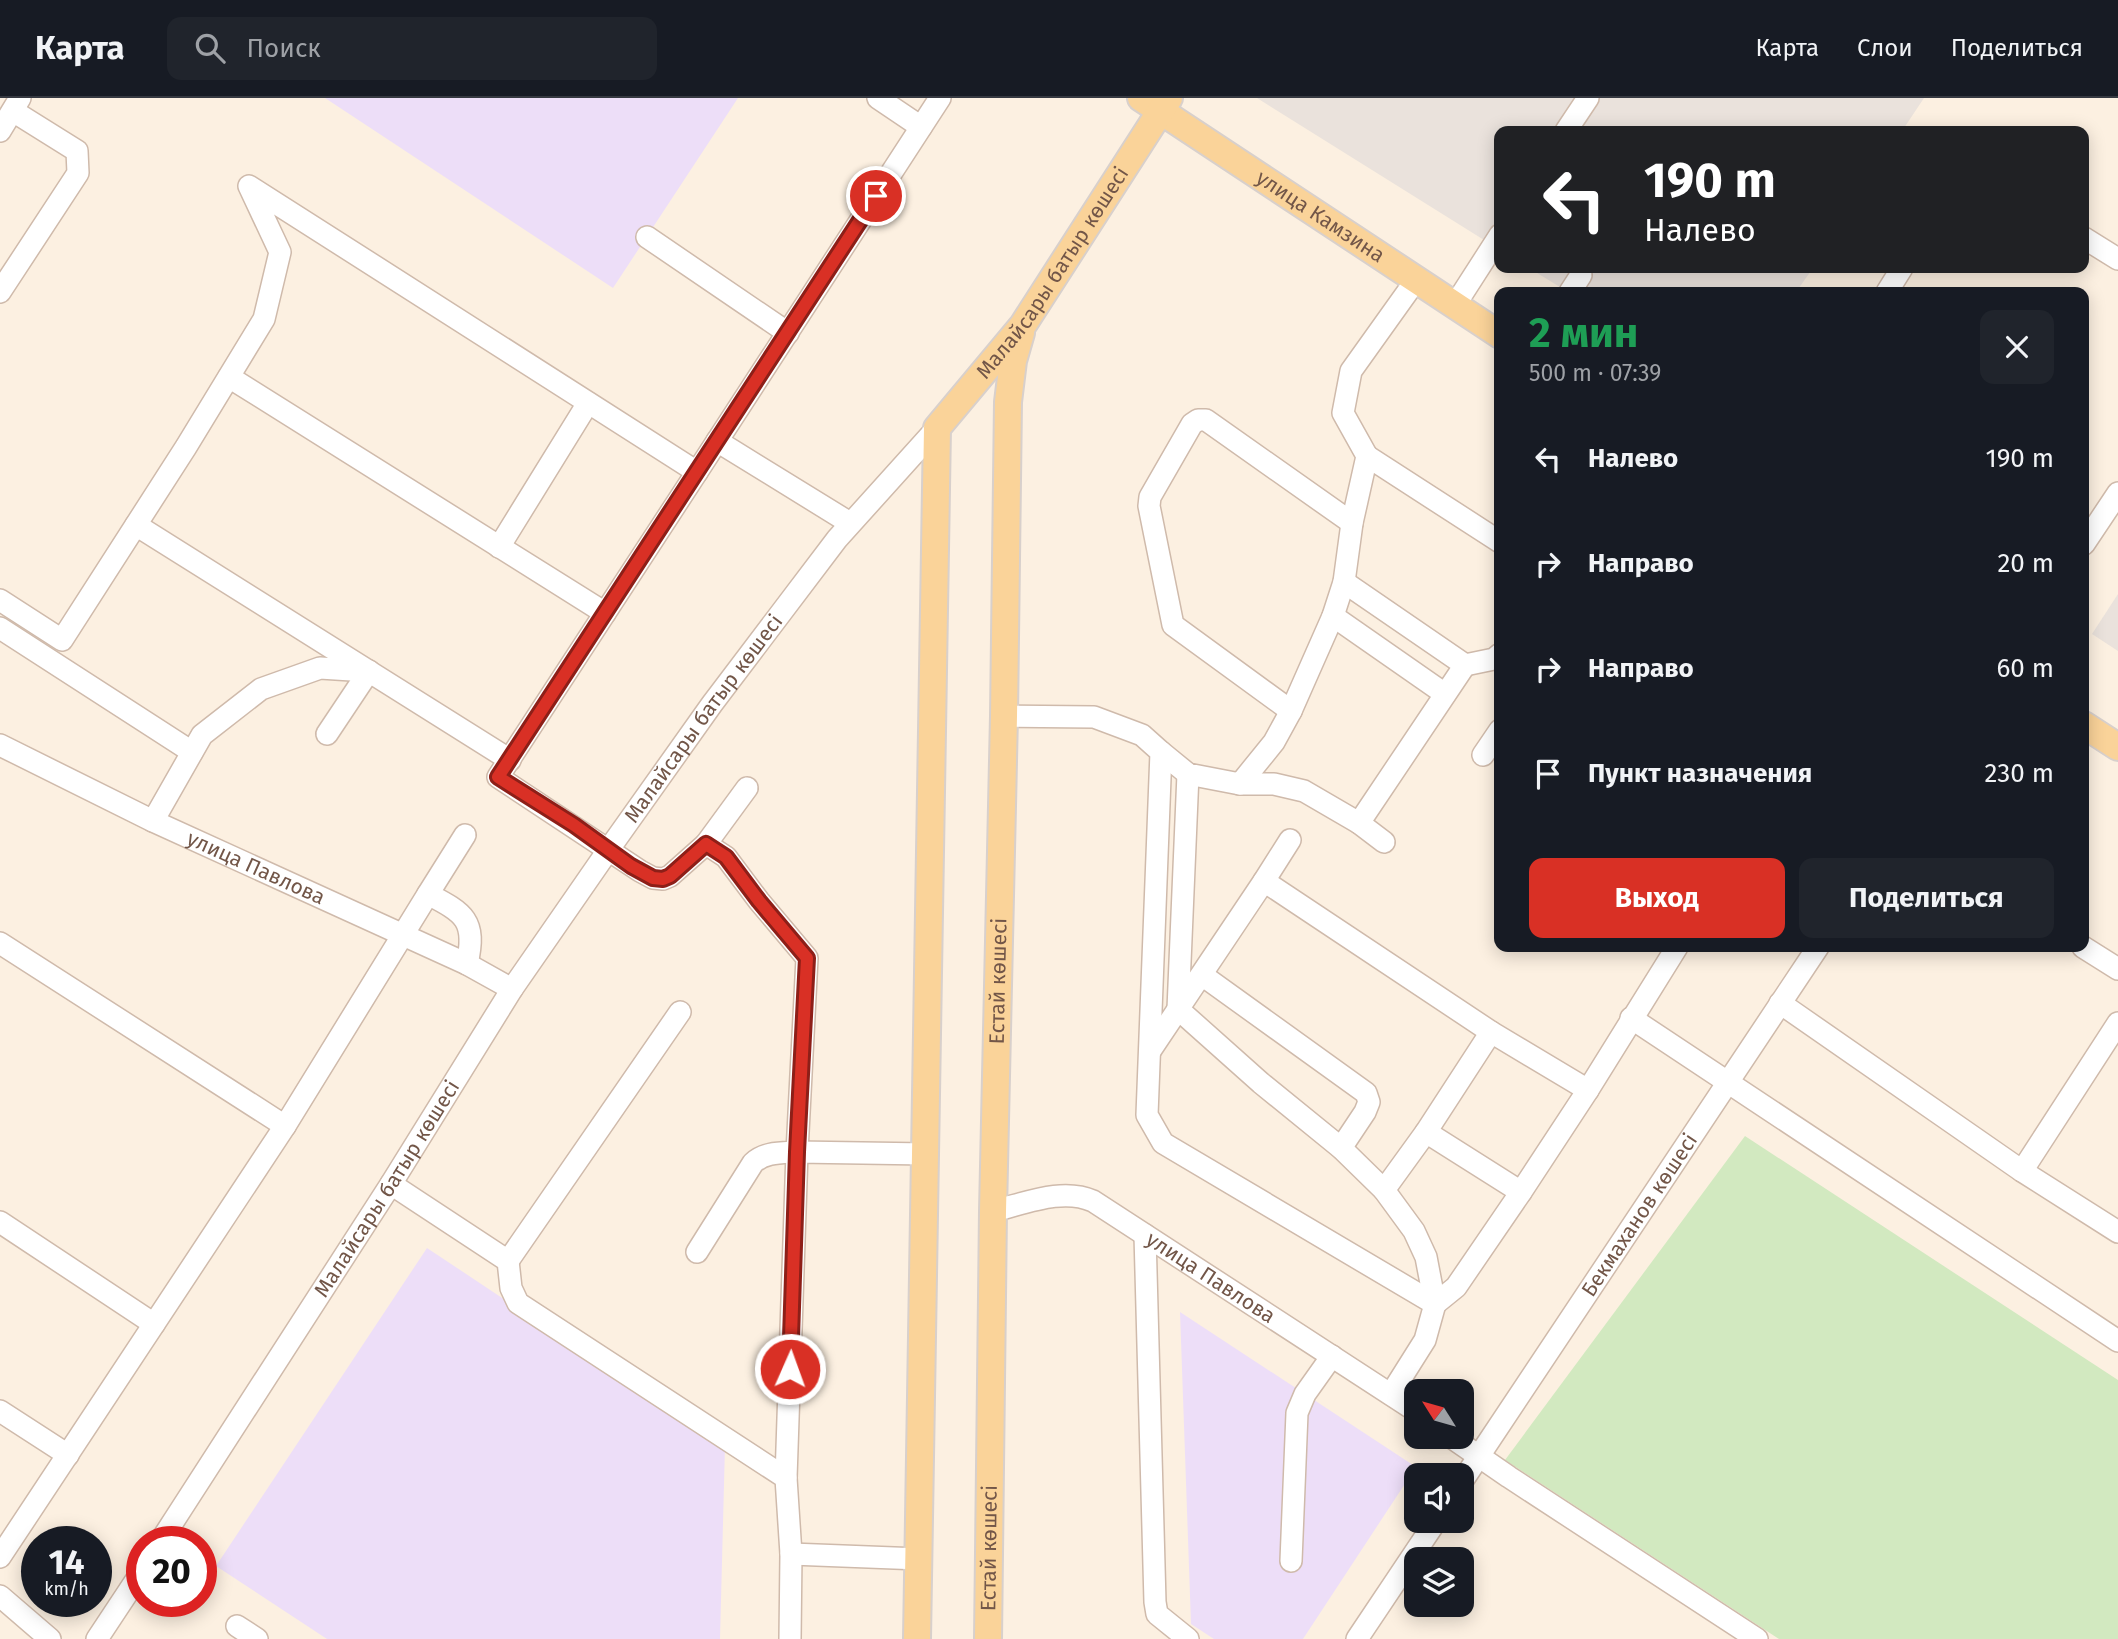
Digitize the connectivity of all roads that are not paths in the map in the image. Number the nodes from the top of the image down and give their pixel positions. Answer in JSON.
{"nodes":[{"id":1,"x":878,"y":98,"type":"edge"},
{"id":2,"x":940,"y":98,"type":"edge"},
{"id":3,"x":1588,"y":98,"type":"edge"},
{"id":4,"x":1157,"y":102,"type":"edge"},
{"id":5,"x":17,"y":104,"type":"edge"},
{"id":6,"x":1569,"y":126,"type":"edge"},
{"id":7,"x":921,"y":127,"type":"junction"},
{"id":8,"x":0,"y":131,"type":"edge"},
{"id":9,"x":647,"y":237,"type":"dead end"},
{"id":10,"x":2089,"y":241,"type":"edge"},
{"id":11,"x":1494,"y":244,"type":"edge"},
{"id":12,"x":2118,"y":259,"type":"edge"},
{"id":13,"x":1416,"y":280,"type":"junction"},
{"id":14,"x":0,"y":292,"type":"edge"},
{"id":15,"x":1455,"y":305,"type":"junction"},
{"id":16,"x":1023,"y":325,"type":"junction"},
{"id":17,"x":1494,"y":331,"type":"edge"},
{"id":18,"x":788,"y":333,"type":"junction"},
{"id":19,"x":229,"y":377,"type":"junction"},
{"id":20,"x":588,"y":403,"type":"junction"},
{"id":21,"x":937,"y":428,"type":"junction"},
{"id":22,"x":717,"y":441,"type":"junction"},
{"id":23,"x":1367,"y":456,"type":"junction"},
{"id":24,"x":697,"y":472,"type":"junction"},
{"id":25,"x":2118,"y":492,"type":"edge"},
{"id":26,"x":850,"y":523,"type":"junction"},
{"id":27,"x":1352,"y":523,"type":"junction"},
{"id":28,"x":136,"y":525,"type":"junction"},
{"id":29,"x":2089,"y":536,"type":"edge"},
{"id":30,"x":1494,"y":538,"type":"edge"},
{"id":31,"x":499,"y":547,"type":"junction"},
{"id":32,"x":1344,"y":582,"type":"junction"},
{"id":33,"x":0,"y":600,"type":"edge"},
{"id":34,"x":605,"y":613,"type":"junction"},
{"id":35,"x":1333,"y":616,"type":"junction"},
{"id":36,"x":0,"y":628,"type":"edge"},
{"id":37,"x":1494,"y":659,"type":"edge"},
{"id":38,"x":1465,"y":665,"type":"junction"},
{"id":39,"x":369,"y":671,"type":"junction"},
{"id":40,"x":1445,"y":694,"type":"junction"},
{"id":41,"x":1291,"y":711,"type":"junction"},
{"id":42,"x":1004,"y":716,"type":"junction"},
{"id":43,"x":2089,"y":728,"type":"edge"},
{"id":44,"x":327,"y":734,"type":"dead end"},
{"id":45,"x":1494,"y":739,"type":"edge"},
{"id":46,"x":0,"y":745,"type":"edge"},
{"id":47,"x":2118,"y":747,"type":"edge"},
{"id":48,"x":192,"y":751,"type":"junction"},
{"id":49,"x":1161,"y":752,"type":"junction"},
{"id":50,"x":1483,"y":755,"type":"dead end"},
{"id":51,"x":510,"y":760,"type":"junction"},
{"id":52,"x":1188,"y":774,"type":"junction"},
{"id":53,"x":1240,"y":784,"type":"junction"},
{"id":54,"x":747,"y":788,"type":"dead end"},
{"id":55,"x":153,"y":821,"type":"junction"},
{"id":56,"x":1359,"y":823,"type":"junction"},
{"id":57,"x":465,"y":835,"type":"dead end"},
{"id":58,"x":1290,"y":840,"type":"dead end"},
{"id":59,"x":1384,"y":842,"type":"dead end"},
{"id":60,"x":706,"y":844,"type":"junction"},
{"id":61,"x":609,"y":849,"type":"junction"},
{"id":62,"x":1264,"y":881,"type":"junction"},
{"id":63,"x":428,"y":894,"type":"junction"},
{"id":64,"x":401,"y":936,"type":"junction"},
{"id":65,"x":0,"y":943,"type":"edge"},
{"id":66,"x":2089,"y":951,"type":"edge"},
{"id":67,"x":1674,"y":952,"type":"edge"},
{"id":68,"x":1815,"y":952,"type":"edge"},
{"id":69,"x":467,"y":964,"type":"junction"},
{"id":70,"x":2118,"y":969,"type":"edge"},
{"id":71,"x":1202,"y":975,"type":"junction"},
{"id":72,"x":512,"y":989,"type":"junction"},
{"id":73,"x":1780,"y":1003,"type":"junction"},
{"id":74,"x":1178,"y":1009,"type":"junction"},
{"id":75,"x":680,"y":1012,"type":"dead end"},
{"id":76,"x":1631,"y":1018,"type":"junction"},
{"id":77,"x":2118,"y":1023,"type":"edge"},
{"id":78,"x":1491,"y":1032,"type":"junction"},
{"id":79,"x":1150,"y":1051,"type":"junction"},
{"id":80,"x":1728,"y":1082,"type":"junction"},
{"id":81,"x":1588,"y":1090,"type":"junction"},
{"id":82,"x":285,"y":1126,"type":"junction"},
{"id":83,"x":1426,"y":1132,"type":"junction"},
{"id":84,"x":1342,"y":1148,"type":"junction"},
{"id":85,"x":797,"y":1152,"type":"junction"},
{"id":86,"x":927,"y":1154,"type":"junction"},
{"id":87,"x":2022,"y":1171,"type":"junction"},
{"id":88,"x":391,"y":1184,"type":"junction"},
{"id":89,"x":1384,"y":1190,"type":"junction"},
{"id":90,"x":1521,"y":1192,"type":"junction"},
{"id":91,"x":993,"y":1211,"type":"junction"},
{"id":92,"x":0,"y":1222,"type":"edge"},
{"id":93,"x":2118,"y":1232,"type":"edge"},
{"id":94,"x":1145,"y":1235,"type":"junction"},
{"id":95,"x":697,"y":1252,"type":"dead end"},
{"id":96,"x":508,"y":1261,"type":"junction"},
{"id":97,"x":1435,"y":1304,"type":"junction"},
{"id":98,"x":154,"y":1324,"type":"junction"},
{"id":99,"x":2118,"y":1342,"type":"edge"},
{"id":100,"x":1332,"y":1356,"type":"junction"},
{"id":101,"x":1391,"y":1394,"type":"junction"},
{"id":102,"x":1404,"y":1403,"type":"edge"},
{"id":103,"x":0,"y":1411,"type":"edge"},
{"id":104,"x":1468,"y":1449,"type":"edge"},
{"id":105,"x":68,"y":1455,"type":"junction"},
{"id":106,"x":1479,"y":1457,"type":"junction"},
{"id":107,"x":1474,"y":1464,"type":"edge"},
{"id":108,"x":786,"y":1478,"type":"junction"},
{"id":109,"x":170,"y":1526,"type":"edge"},
{"id":110,"x":1428,"y":1533,"type":"edge"},
{"id":111,"x":791,"y":1554,"type":"junction"},
{"id":112,"x":0,"y":1557,"type":"edge"},
{"id":113,"x":919,"y":1559,"type":"junction"},
{"id":114,"x":1291,"y":1561,"type":"dead end"},
{"id":115,"x":126,"y":1595,"type":"edge"},
{"id":116,"x":0,"y":1596,"type":"edge"},
{"id":117,"x":237,"y":1626,"type":"dead end"},
{"id":118,"x":50,"y":1639,"type":"edge"},
{"id":119,"x":97,"y":1639,"type":"edge"},
{"id":120,"x":257,"y":1639,"type":"edge"},
{"id":121,"x":790,"y":1639,"type":"edge"},
{"id":122,"x":917,"y":1639,"type":"edge"},
{"id":123,"x":988,"y":1639,"type":"edge"},
{"id":124,"x":1188,"y":1639,"type":"edge"},
{"id":125,"x":1357,"y":1639,"type":"edge"},
{"id":126,"x":1758,"y":1639,"type":"edge"}],
"edges":[{"from":1,"to":7,"type":"street"},
{"from":2,"to":7,"type":"street"},
{"from":3,"to":6,"type":"street"},
{"from":4,"to":13,"type":"main road","name":"улица Камзина"},
{"from":4,"to":16,"type":"main road","name":"Малайсары батыр көшесі"},
{"from":5,"to":8,"type":"street"},
{"from":5,"to":14,"type":"street"},
{"from":7,"to":18,"type":"street"},
{"from":9,"to":18,"type":"street"},
{"from":10,"to":12,"type":"street"},
{"from":11,"to":15,"type":"street"},
{"from":13,"to":15,"type":"main road","name":"улица Камзина"},
{"from":13,"to":23,"type":"street"},
{"from":15,"to":17,"type":"main road","name":"улица Камзина"},
{"from":16,"to":21,"type":"main road","name":"Малайсары батыр көшесі"},
{"from":16,"to":42,"type":"main road","name":"Естай көшесі"},
{"from":18,"to":22,"type":"street"},
{"from":19,"to":20,"type":"street"},
{"from":19,"to":28,"type":"street"},
{"from":19,"to":31,"type":"street"},
{"from":20,"to":24,"type":"street"},
{"from":20,"to":31,"type":"street"},
{"from":21,"to":26,"type":"street","name":"Малайсары батыр көшесі"},
{"from":21,"to":86,"type":"main road"},
{"from":22,"to":24,"type":"street"},
{"from":22,"to":26,"type":"street"},
{"from":23,"to":27,"type":"street"},
{"from":23,"to":30,"type":"street"},
{"from":24,"to":34,"type":"street"},
{"from":25,"to":29,"type":"street"},
{"from":26,"to":61,"type":"street","name":"Малайсары батыр көшесі"},
{"from":27,"to":32,"type":"street"},
{"from":27,"to":41,"type":"street"},
{"from":28,"to":33,"type":"street"},
{"from":28,"to":39,"type":"street"},
{"from":31,"to":34,"type":"street"},
{"from":32,"to":35,"type":"street"},
{"from":32,"to":38,"type":"street"},
{"from":34,"to":51,"type":"street"},
{"from":35,"to":40,"type":"street"},
{"from":35,"to":41,"type":"street"},
{"from":36,"to":48,"type":"street"},
{"from":37,"to":38,"type":"street"},
{"from":38,"to":40,"type":"street"},
{"from":39,"to":44,"type":"street"},
{"from":39,"to":48,"type":"street"},
{"from":39,"to":51,"type":"street"},
{"from":40,"to":56,"type":"street"},
{"from":41,"to":53,"type":"street"},
{"from":42,"to":49,"type":"street"},
{"from":42,"to":91,"type":"main road","name":"Естай көшесі"},
{"from":43,"to":47,"type":"main road"},
{"from":45,"to":50,"type":"street"},
{"from":46,"to":55,"type":"street","name":"улица Павлова"},
{"from":48,"to":55,"type":"street"},
{"from":49,"to":52,"type":"street"},
{"from":49,"to":79,"type":"street"},
{"from":51,"to":61,"type":"street"},
{"from":52,"to":53,"type":"street"},
{"from":52,"to":74,"type":"street"},
{"from":53,"to":56,"type":"street"},
{"from":54,"to":60,"type":"street"},
{"from":55,"to":64,"type":"street","name":"улица Павлова"},
{"from":56,"to":59,"type":"street"},
{"from":57,"to":63,"type":"street"},
{"from":58,"to":62,"type":"street"},
{"from":60,"to":61,"type":"street"},
{"from":60,"to":85,"type":"street"},
{"from":61,"to":72,"type":"street","name":"Малайсары батыр көшесі"},
{"from":62,"to":71,"type":"street"},
{"from":62,"to":78,"type":"street"},
{"from":63,"to":64,"type":"street"},
{"from":63,"to":69,"type":"street"},
{"from":64,"to":69,"type":"street","name":"улица Павлова"},
{"from":64,"to":82,"type":"street"},
{"from":65,"to":82,"type":"street"},
{"from":66,"to":70,"type":"street"},
{"from":67,"to":76,"type":"street"},
{"from":68,"to":73,"type":"street","name":"Бекмаханов көшесі"},
{"from":69,"to":72,"type":"street","name":"улица Павлова"},
{"from":71,"to":74,"type":"street"},
{"from":71,"to":84,"type":"street"},
{"from":72,"to":88,"type":"street","name":"Малайсары батыр көшесі"},
{"from":73,"to":80,"type":"street","name":"Бекмаханов көшесі"},
{"from":73,"to":87,"type":"street"},
{"from":74,"to":79,"type":"street"},
{"from":74,"to":84,"type":"street"},
{"from":75,"to":96,"type":"street"},
{"from":76,"to":80,"type":"street"},
{"from":76,"to":81,"type":"street"},
{"from":77,"to":87,"type":"street"},
{"from":78,"to":81,"type":"street"},
{"from":78,"to":83,"type":"street"},
{"from":79,"to":97,"type":"street"},
{"from":80,"to":99,"type":"street"},
{"from":80,"to":106,"type":"street","name":"Бекмаханов көшесі"},
{"from":81,"to":90,"type":"street"},
{"from":82,"to":98,"type":"street"},
{"from":83,"to":89,"type":"street"},
{"from":83,"to":90,"type":"street"},
{"from":84,"to":89,"type":"street"},
{"from":85,"to":86,"type":"street"},
{"from":85,"to":95,"type":"street"},
{"from":85,"to":108,"type":"street"},
{"from":86,"to":113,"type":"main road"},
{"from":87,"to":93,"type":"street"},
{"from":88,"to":96,"type":"street"},
{"from":88,"to":109,"type":"street","name":"Малайсары батыр көшесі"},
{"from":89,"to":97,"type":"street"},
{"from":90,"to":97,"type":"street"},
{"from":91,"to":94,"type":"street","name":"улица Павлова"},
{"from":91,"to":123,"type":"main road","name":"Естай көшесі"},
{"from":92,"to":98,"type":"street"},
{"from":94,"to":100,"type":"street","name":"улица Павлова"},
{"from":94,"to":124,"type":"street"},
{"from":96,"to":108,"type":"street"},
{"from":97,"to":101,"type":"street"},
{"from":98,"to":105,"type":"street"},
{"from":100,"to":101,"type":"street","name":"улица Павлова"},
{"from":100,"to":114,"type":"street"},
{"from":101,"to":102,"type":"street","name":"улица Павлова"},
{"from":103,"to":105,"type":"street"},
{"from":104,"to":106,"type":"street"},
{"from":105,"to":112,"type":"street"},
{"from":106,"to":107,"type":"street","name":"Бекмаханов көшесі"},
{"from":106,"to":126,"type":"street"},
{"from":108,"to":111,"type":"street"},
{"from":110,"to":125,"type":"street"},
{"from":111,"to":113,"type":"street"},
{"from":111,"to":121,"type":"street"},
{"from":113,"to":122,"type":"main road"},
{"from":115,"to":119,"type":"street"},
{"from":116,"to":118,"type":"street"},
{"from":117,"to":120,"type":"street"}]}
